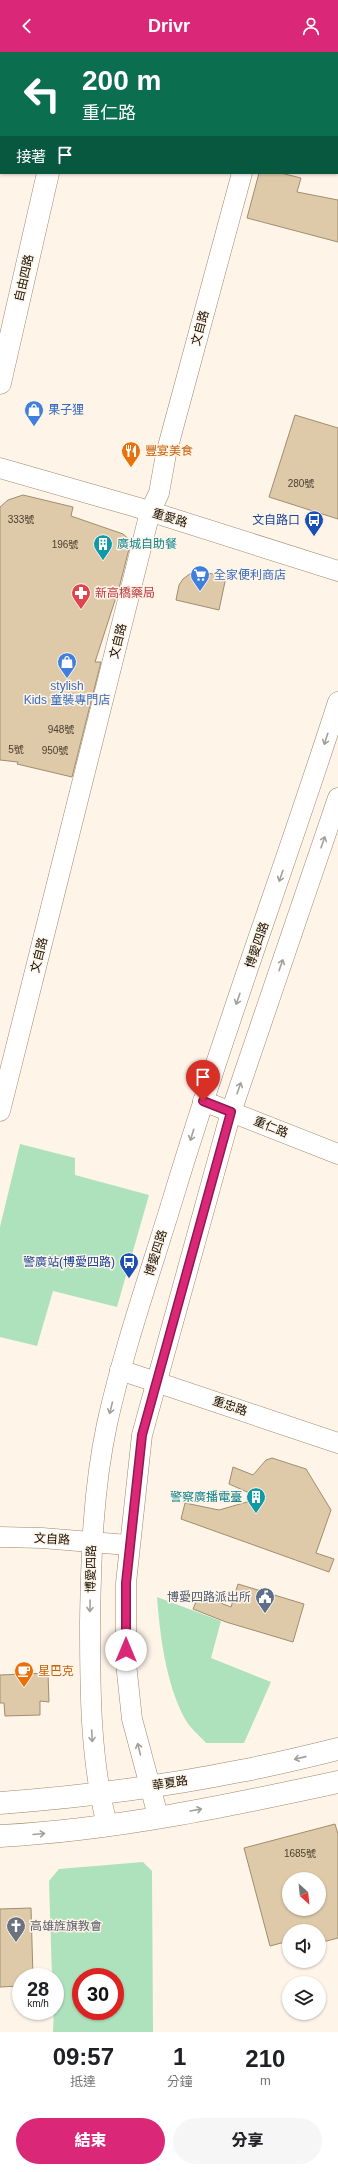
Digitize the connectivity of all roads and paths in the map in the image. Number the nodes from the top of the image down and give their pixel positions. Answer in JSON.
{"nodes":[{"id":1,"x":48,"y":174,"type":"edge"},
{"id":2,"x":242,"y":174,"type":"edge"},
{"id":3,"x":0,"y":383,"type":"edge"},
{"id":4,"x":0,"y":468,"type":"edge"},
{"id":5,"x":150,"y":512,"type":"junction"},
{"id":6,"x":338,"y":571,"type":"edge"},
{"id":7,"x":338,"y":702,"type":"edge"},
{"id":8,"x":338,"y":798,"type":"edge"},
{"id":9,"x":203,"y":1101,"type":"junction"},
{"id":10,"x":0,"y":1111,"type":"edge"},
{"id":11,"x":231,"y":1112,"type":"junction"},
{"id":12,"x":338,"y":1154,"type":"edge"},
{"id":13,"x":120,"y":1370,"type":"junction"},
{"id":14,"x":156,"y":1381,"type":"junction"},
{"id":15,"x":338,"y":1443,"type":"edge"},
{"id":16,"x":0,"y":1537,"type":"edge"},
{"id":17,"x":91,"y":1542,"type":"junction"},
{"id":18,"x":128,"y":1545,"type":"junction"},
{"id":19,"x":338,"y":1749,"type":"edge"},
{"id":20,"x":338,"y":1782,"type":"edge"},
{"id":21,"x":149,"y":1786,"type":"junction"},
{"id":22,"x":99,"y":1793,"type":"junction"},
{"id":23,"x":0,"y":1803,"type":"edge"},
{"id":24,"x":158,"y":1816,"type":"junction"},
{"id":25,"x":107,"y":1824,"type":"junction"},
{"id":26,"x":0,"y":1836,"type":"edge"}],
"edges":[{"from":1,"to":3,"type":"street","name":"自由四路"},
{"from":2,"to":5,"type":"street","name":"文自路"},
{"from":4,"to":5,"type":"street","name":"重愛路"},
{"from":5,"to":6,"type":"street","name":"重愛路"},
{"from":5,"to":10,"type":"street","name":"文自路"},
{"from":7,"to":9,"type":"street","name":"博愛四路","one_way":true},
{"from":11,"to":8,"type":"street","one_way":true},
{"from":9,"to":11,"type":"street","name":"重仁路"},
{"from":9,"to":13,"type":"street","name":"博愛四路","one_way":true},
{"from":11,"to":12,"type":"street","name":"重仁路"},
{"from":11,"to":14,"type":"street"},
{"from":13,"to":14,"type":"street","name":"重忠路"},
{"from":13,"to":17,"type":"street","name":"博愛四路","one_way":true},
{"from":14,"to":15,"type":"street","name":"重忠路"},
{"from":14,"to":18,"type":"street"},
{"from":16,"to":17,"type":"street","name":"文自路"},
{"from":17,"to":18,"type":"street","name":"文自路"},
{"from":17,"to":22,"type":"street","name":"博愛四路","one_way":true},
{"from":21,"to":18,"type":"street","one_way":true},
{"from":19,"to":21,"type":"street","name":"華夏路","one_way":true},
{"from":24,"to":20,"type":"street","one_way":true},
{"from":21,"to":22,"type":"street","name":"華夏路"},
{"from":21,"to":24,"type":"street"},
{"from":22,"to":23,"type":"street","name":"華夏路"},
{"from":22,"to":25,"type":"street","name":"博愛四路"},
{"from":24,"to":25,"type":"street"},
{"from":26,"to":25,"type":"street","one_way":true}]}
